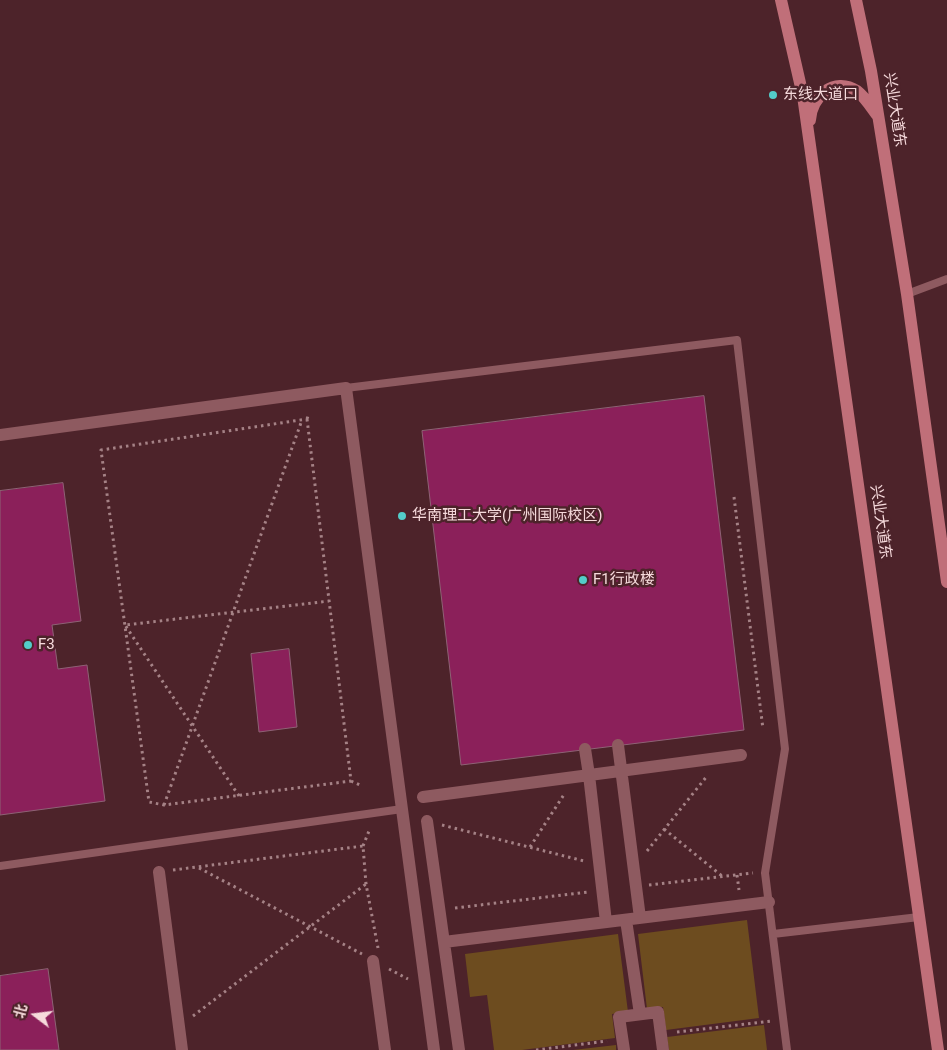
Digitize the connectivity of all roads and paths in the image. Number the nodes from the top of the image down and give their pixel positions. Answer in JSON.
{"nodes":[{"id":1,"x":781,"y":0,"type":"edge"},
{"id":2,"x":856,"y":0,"type":"edge"},
{"id":3,"x":879,"y":117,"type":"junction"},
{"id":4,"x":809,"y":138,"type":"junction"},
{"id":5,"x":947,"y":279,"type":"edge"},
{"id":6,"x":907,"y":294,"type":"junction"},
{"id":7,"x":346,"y":388,"type":"junction"},
{"id":8,"x":309,"y":413,"type":"dead end"},
{"id":9,"x":302,"y":420,"type":"junction"},
{"id":10,"x":307,"y":420,"type":"junction"},
{"id":11,"x":0,"y":435,"type":"edge"},
{"id":12,"x":734,"y":498,"type":"dead end"},
{"id":13,"x":947,"y":582,"type":"edge"},
{"id":14,"x":329,"y":601,"type":"junction"},
{"id":15,"x":233,"y":612,"type":"junction"},
{"id":16,"x":125,"y":625,"type":"junction"},
{"id":17,"x":192,"y":726,"type":"junction"},
{"id":18,"x":763,"y":729,"type":"dead end"},
{"id":19,"x":618,"y":745,"type":"dead end"},
{"id":20,"x":585,"y":749,"type":"dead end"},
{"id":21,"x":742,"y":755,"type":"dead end"},
{"id":22,"x":721,"y":757,"type":"junction"},
{"id":23,"x":622,"y":770,"type":"junction"},
{"id":24,"x":589,"y":775,"type":"junction"},
{"id":25,"x":575,"y":777,"type":"junction"},
{"id":26,"x":351,"y":781,"type":"junction"},
{"id":27,"x":362,"y":786,"type":"dead end"},
{"id":28,"x":239,"y":796,"type":"junction"},
{"id":29,"x":423,"y":797,"type":"dead end"},
{"id":30,"x":164,"y":805,"type":"junction"},
{"id":31,"x":402,"y":809,"type":"junction"},
{"id":32,"x":427,"y":821,"type":"joint"},
{"id":33,"x":664,"y":829,"type":"junction"},
{"id":34,"x":369,"y":831,"type":"dead end"},
{"id":35,"x":363,"y":846,"type":"junction"},
{"id":36,"x":530,"y":847,"type":"junction"},
{"id":37,"x":755,"y":864,"type":"dead end"},
{"id":38,"x":600,"y":865,"type":"junction"},
{"id":39,"x":0,"y":866,"type":"edge"},
{"id":40,"x":199,"y":868,"type":"junction"},
{"id":41,"x":634,"y":868,"type":"junction"},
{"id":42,"x":159,"y":872,"type":"joint"},
{"id":43,"x":722,"y":877,"type":"junction"},
{"id":44,"x":366,"y":884,"type":"junction"},
{"id":45,"x":636,"y":887,"type":"junction"},
{"id":46,"x":603,"y":890,"type":"junction"},
{"id":47,"x":769,"y":902,"type":"junction"},
{"id":48,"x":439,"y":910,"type":"junction"},
{"id":49,"x":919,"y":917,"type":"junction"},
{"id":50,"x":640,"y":918,"type":"junction"},
{"id":51,"x":626,"y":920,"type":"junction"},
{"id":52,"x":606,"y":922,"type":"junction"},
{"id":53,"x":310,"y":927,"type":"junction"},
{"id":54,"x":773,"y":934,"type":"junction"},
{"id":55,"x":444,"y":942,"type":"junction"},
{"id":56,"x":378,"y":963,"type":"junction"},
{"id":57,"x":426,"y":988,"type":"junction"},
{"id":58,"x":640,"y":1014,"type":"junction"},
{"id":59,"x":783,"y":1020,"type":"junction"},
{"id":60,"x":179,"y":1027,"type":"junction"},
{"id":61,"x":661,"y":1033,"type":"junction"},
{"id":62,"x":623,"y":1045,"type":"edge"},
{"id":63,"x":182,"y":1050,"type":"edge"},
{"id":64,"x":385,"y":1050,"type":"edge"},
{"id":65,"x":434,"y":1050,"type":"edge"},
{"id":66,"x":459,"y":1050,"type":"edge"},
{"id":67,"x":536,"y":1050,"type":"edge"},
{"id":68,"x":664,"y":1050,"type":"edge"},
{"id":69,"x":787,"y":1050,"type":"edge"},
{"id":70,"x":938,"y":1050,"type":"edge"}],
"edges":[{"from":1,"to":4,"type":"main road","name":"兴业大道东"},
{"from":2,"to":3,"type":"main road","name":"兴业大道东"},
{"from":3,"to":4,"type":"main road"},
{"from":3,"to":6,"type":"main road","name":"兴业大道东"},
{"from":4,"to":49,"type":"main road","name":"兴业大道东"},
{"from":5,"to":6,"type":"lane"},
{"from":6,"to":13,"type":"main road","name":"兴业大道东"},
{"from":7,"to":11,"type":"street"},
{"from":7,"to":31,"type":"street"},
{"from":7,"to":47,"type":"lane"},
{"from":8,"to":10,"type":"path"},
{"from":9,"to":10,"type":"path"},
{"from":9,"to":15,"type":"path"},
{"from":9,"to":16,"type":"path"},
{"from":10,"to":14,"type":"path"},
{"from":12,"to":18,"type":"path"},
{"from":14,"to":15,"type":"path"},
{"from":14,"to":26,"type":"path"},
{"from":15,"to":16,"type":"path"},
{"from":15,"to":17,"type":"path"},
{"from":16,"to":17,"type":"path"},
{"from":16,"to":30,"type":"path"},
{"from":17,"to":28,"type":"path"},
{"from":17,"to":30,"type":"path"},
{"from":19,"to":23,"type":"street"},
{"from":20,"to":24,"type":"street"},
{"from":21,"to":22,"type":"street"},
{"from":22,"to":23,"type":"street"},
{"from":22,"to":33,"type":"path"},
{"from":23,"to":24,"type":"street"},
{"from":23,"to":41,"type":"street"},
{"from":24,"to":25,"type":"street"},
{"from":24,"to":38,"type":"street"},
{"from":25,"to":29,"type":"street"},
{"from":25,"to":36,"type":"path"},
{"from":26,"to":27,"type":"path"},
{"from":26,"to":28,"type":"path"},
{"from":28,"to":30,"type":"path"},
{"from":31,"to":39,"type":"lane"},
{"from":31,"to":57,"type":"street"},
{"from":32,"to":36,"type":"path"},
{"from":32,"to":48,"type":"street"},
{"from":33,"to":41,"type":"path"},
{"from":33,"to":43,"type":"path"},
{"from":34,"to":35,"type":"path"},
{"from":35,"to":40,"type":"path"},
{"from":35,"to":44,"type":"path"},
{"from":36,"to":38,"type":"path"},
{"from":37,"to":43,"type":"path"},
{"from":38,"to":46,"type":"street"},
{"from":40,"to":42,"type":"path"},
{"from":40,"to":53,"type":"path"},
{"from":41,"to":45,"type":"street"},
{"from":42,"to":60,"type":"street"},
{"from":43,"to":45,"type":"path"},
{"from":44,"to":53,"type":"path"},
{"from":44,"to":56,"type":"path"},
{"from":45,"to":50,"type":"street"},
{"from":46,"to":48,"type":"path"},
{"from":46,"to":52,"type":"street"},
{"from":47,"to":50,"type":"street"},
{"from":47,"to":54,"type":"lane"},
{"from":48,"to":55,"type":"street"},
{"from":49,"to":54,"type":"lane"},
{"from":49,"to":70,"type":"main road","name":"兴业大道东"},
{"from":50,"to":51,"type":"street"},
{"from":51,"to":52,"type":"street"},
{"from":51,"to":58,"type":"street"},
{"from":52,"to":55,"type":"street"},
{"from":53,"to":56,"type":"path"},
{"from":53,"to":60,"type":"path"},
{"from":54,"to":59,"type":"lane"},
{"from":55,"to":66,"type":"street"},
{"from":56,"to":57,"type":"path"},
{"from":56,"to":64,"type":"street"},
{"from":57,"to":65,"type":"street"},
{"from":58,"to":61,"type":"street"},
{"from":58,"to":62,"type":"street"},
{"from":59,"to":61,"type":"path"},
{"from":59,"to":69,"type":"lane"},
{"from":60,"to":63,"type":"street"},
{"from":61,"to":68,"type":"street"},
{"from":62,"to":67,"type":"path"}]}
